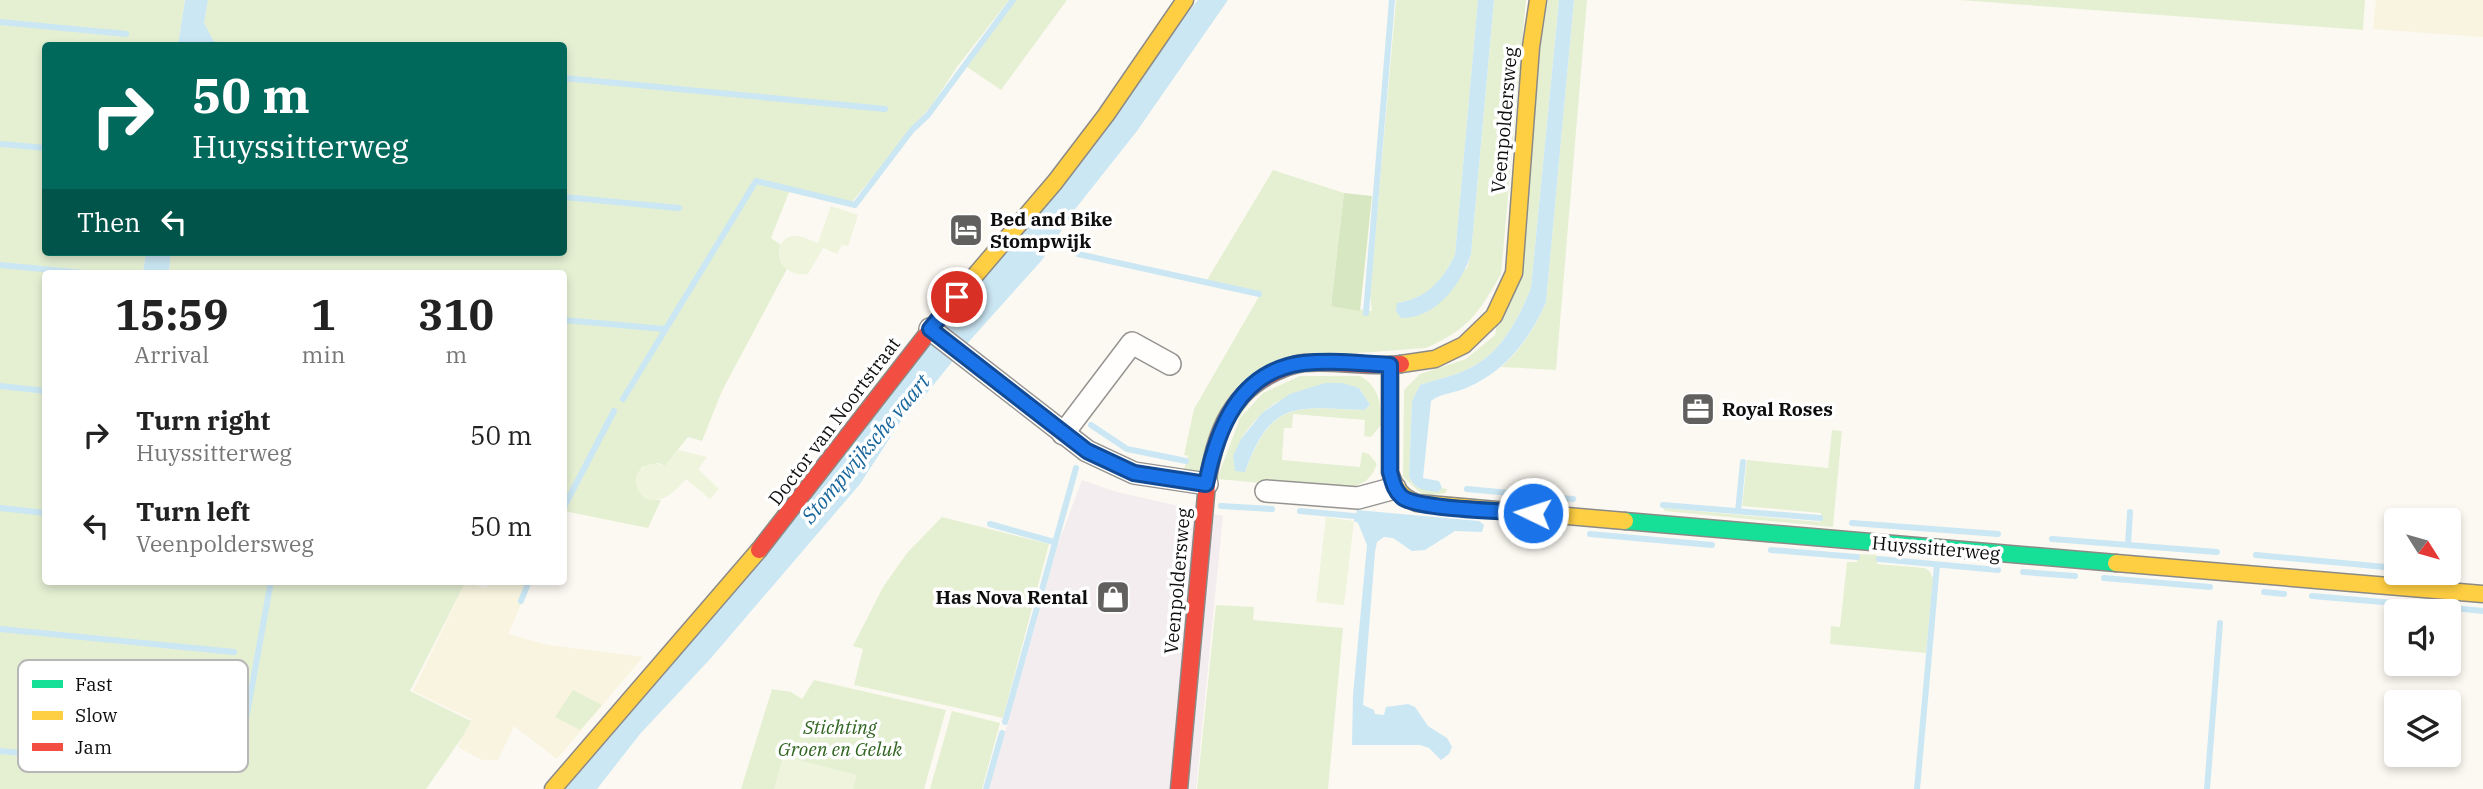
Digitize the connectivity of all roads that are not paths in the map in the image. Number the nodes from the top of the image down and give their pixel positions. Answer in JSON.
{"nodes":[{"id":1,"x":1185,"y":0,"type":"edge"},
{"id":2,"x":1538,"y":0,"type":"edge"},
{"id":3,"x":934,"y":333,"type":"junction"},
{"id":4,"x":1170,"y":364,"type":"dead end"},
{"id":5,"x":1390,"y":365,"type":"junction"},
{"id":6,"x":1063,"y":434,"type":"junction"},
{"id":7,"x":1206,"y":484,"type":"junction"},
{"id":8,"x":1395,"y":488,"type":"junction"},
{"id":9,"x":1266,"y":491,"type":"dead end"},
{"id":10,"x":2483,"y":594,"type":"edge"},
{"id":11,"x":553,"y":789,"type":"edge"},
{"id":12,"x":1179,"y":789,"type":"edge"}],
"edges":[{"from":1,"to":3,"type":"street","name":"Doctor van Noortstraat"},
{"from":2,"to":5,"type":"street","name":"Veenpoldersweg"},
{"from":3,"to":6,"type":"street"},
{"from":3,"to":11,"type":"street","name":"Doctor van Noortstraat"},
{"from":4,"to":6,"type":"street"},
{"from":5,"to":7,"type":"street","name":"Veenpoldersweg"},
{"from":5,"to":8,"type":"street"},
{"from":6,"to":7,"type":"street"},
{"from":7,"to":12,"type":"street","name":"Veenpoldersweg"},
{"from":8,"to":9,"type":"street"},
{"from":8,"to":10,"type":"street","name":"Huyssitterweg"}]}
